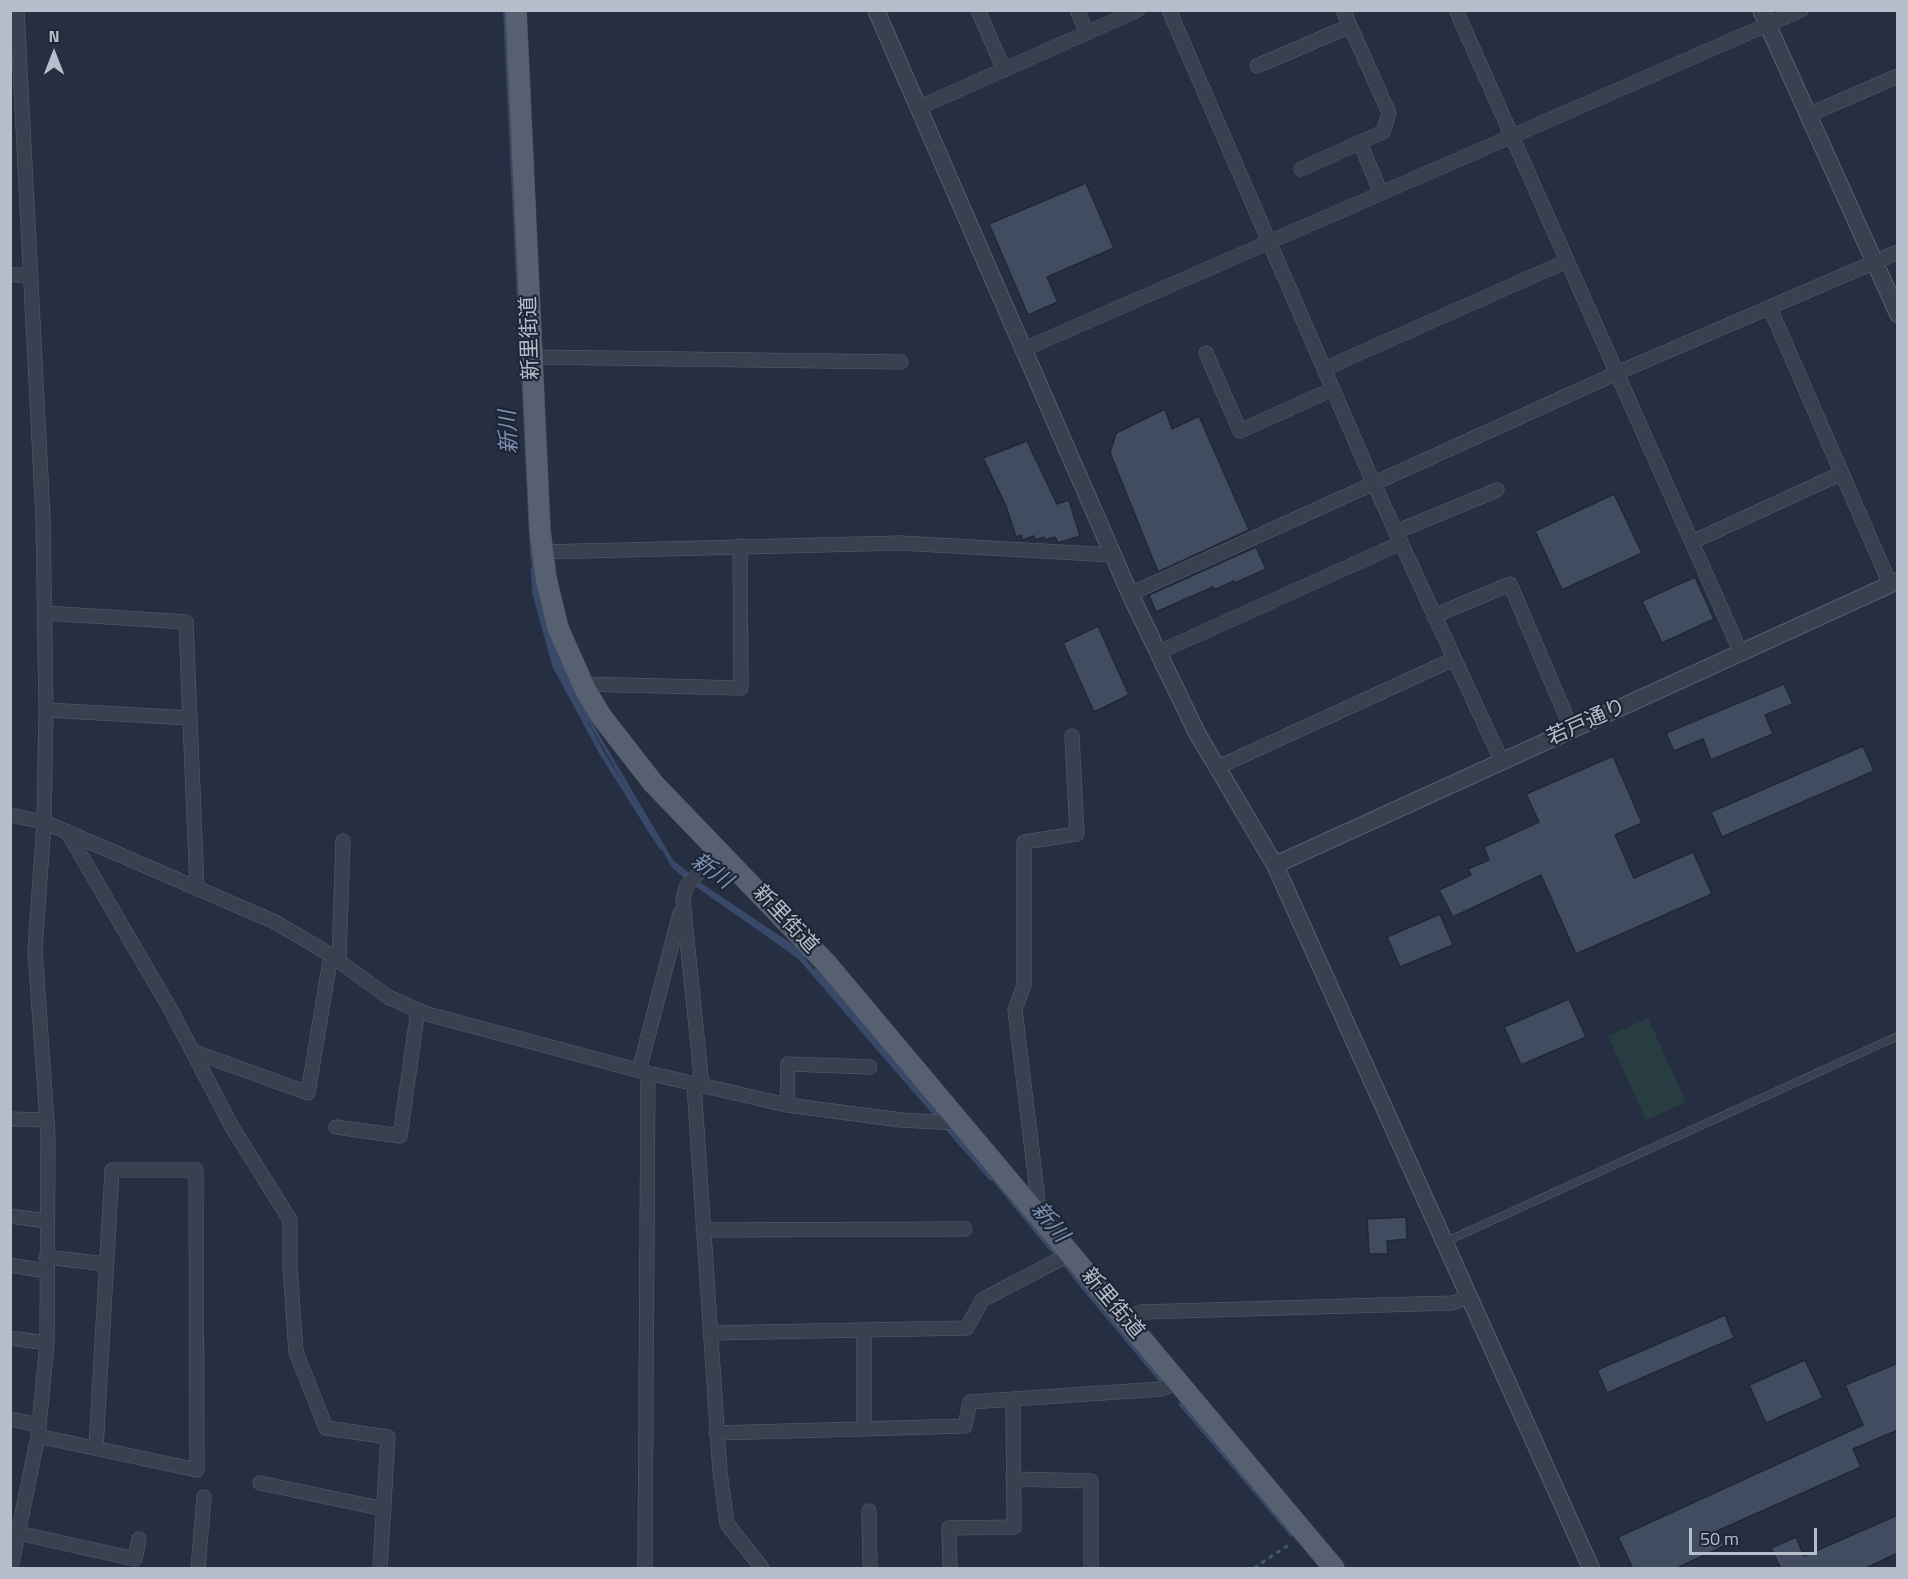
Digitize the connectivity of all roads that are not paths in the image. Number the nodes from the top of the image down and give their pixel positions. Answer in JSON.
{"nodes":[{"id":1,"x":17,"y":10,"type":"edge"},
{"id":2,"x":516,"y":10,"type":"edge"},
{"id":3,"x":876,"y":10,"type":"edge"},
{"id":4,"x":978,"y":10,"type":"edge"},
{"id":5,"x":1077,"y":10,"type":"edge"},
{"id":6,"x":1138,"y":10,"type":"edge"},
{"id":7,"x":1168,"y":10,"type":"edge"},
{"id":8,"x":1343,"y":10,"type":"edge"},
{"id":9,"x":1456,"y":10,"type":"edge"},
{"id":10,"x":1801,"y":10,"type":"edge"},
{"id":11,"x":1764,"y":18,"type":"edge"},
{"id":12,"x":1350,"y":26,"type":"junction"},
{"id":13,"x":1087,"y":33,"type":"junction"},
{"id":14,"x":1257,"y":66,"type":"dead end"},
{"id":15,"x":1004,"y":70,"type":"junction"},
{"id":16,"x":1898,"y":76,"type":"edge"},
{"id":17,"x":918,"y":108,"type":"junction"},
{"id":18,"x":1808,"y":115,"type":"junction"},
{"id":19,"x":1512,"y":136,"type":"junction"},
{"id":20,"x":1360,"y":143,"type":"junction"},
{"id":21,"x":1301,"y":169,"type":"dead end"},
{"id":22,"x":1381,"y":193,"type":"junction"},
{"id":23,"x":1269,"y":242,"type":"junction"},
{"id":24,"x":1898,"y":252,"type":"edge"},
{"id":25,"x":1567,"y":261,"type":"junction"},
{"id":26,"x":1875,"y":263,"type":"junction"},
{"id":27,"x":10,"y":275,"type":"edge"},
{"id":28,"x":30,"y":275,"type":"junction"},
{"id":29,"x":1770,"y":308,"type":"junction"},
{"id":30,"x":1898,"y":314,"type":"edge"},
{"id":31,"x":1022,"y":350,"type":"junction"},
{"id":32,"x":1206,"y":353,"type":"dead end"},
{"id":33,"x":532,"y":357,"type":"junction"},
{"id":34,"x":901,"y":362,"type":"dead end"},
{"id":35,"x":1324,"y":369,"type":"junction"},
{"id":36,"x":1617,"y":373,"type":"junction"},
{"id":37,"x":1332,"y":389,"type":"junction"},
{"id":38,"x":1840,"y":474,"type":"junction"},
{"id":39,"x":1373,"y":482,"type":"junction"},
{"id":40,"x":1497,"y":490,"type":"dead end"},
{"id":41,"x":1399,"y":538,"type":"junction"},
{"id":42,"x":1692,"y":542,"type":"junction"},
{"id":43,"x":740,"y":546,"type":"junction"},
{"id":44,"x":542,"y":552,"type":"junction"},
{"id":45,"x":1113,"y":555,"type":"junction"},
{"id":46,"x":1894,"y":582,"type":"edge"},
{"id":47,"x":1130,"y":594,"type":"junction"},
{"id":48,"x":45,"y":613,"type":"junction"},
{"id":49,"x":1434,"y":616,"type":"junction"},
{"id":50,"x":1157,"y":653,"type":"junction"},
{"id":51,"x":1741,"y":653,"type":"junction"},
{"id":52,"x":1454,"y":659,"type":"junction"},
{"id":53,"x":583,"y":684,"type":"junction"},
{"id":54,"x":46,"y":710,"type":"junction"},
{"id":55,"x":190,"y":718,"type":"junction"},
{"id":56,"x":1572,"y":730,"type":"junction"},
{"id":57,"x":1072,"y":736,"type":"dead end"},
{"id":58,"x":1502,"y":762,"type":"junction"},
{"id":59,"x":1216,"y":768,"type":"junction"},
{"id":60,"x":10,"y":815,"type":"edge"},
{"id":61,"x":44,"y":822,"type":"junction"},
{"id":62,"x":68,"y":833,"type":"junction"},
{"id":63,"x":343,"y":841,"type":"dead end"},
{"id":64,"x":718,"y":851,"type":"junction"},
{"id":65,"x":1275,"y":864,"type":"junction"},
{"id":66,"x":197,"y":889,"type":"junction"},
{"id":67,"x":683,"y":900,"type":"junction"},
{"id":68,"x":335,"y":958,"type":"junction"},
{"id":69,"x":418,"y":1010,"type":"junction"},
{"id":70,"x":1898,"y":1036,"type":"edge"},
{"id":71,"x":192,"y":1051,"type":"junction"},
{"id":72,"x":870,"y":1067,"type":"dead end"},
{"id":73,"x":643,"y":1072,"type":"junction"},
{"id":74,"x":698,"y":1086,"type":"junction"},
{"id":75,"x":787,"y":1105,"type":"junction"},
{"id":76,"x":10,"y":1119,"type":"edge"},
{"id":77,"x":47,"y":1120,"type":"junction"},
{"id":78,"x":956,"y":1123,"type":"junction"},
{"id":79,"x":336,"y":1127,"type":"dead end"},
{"id":80,"x":10,"y":1216,"type":"edge"},
{"id":81,"x":1040,"y":1219,"type":"junction"},
{"id":82,"x":46,"y":1221,"type":"junction"},
{"id":83,"x":965,"y":1229,"type":"dead end"},
{"id":84,"x":703,"y":1230,"type":"junction"},
{"id":85,"x":1445,"y":1242,"type":"junction"},
{"id":86,"x":1064,"y":1257,"type":"junction"},
{"id":87,"x":46,"y":1264,"type":"junction"},
{"id":88,"x":106,"y":1264,"type":"junction"},
{"id":89,"x":10,"y":1265,"type":"edge"},
{"id":90,"x":1469,"y":1297,"type":"junction"},
{"id":91,"x":1125,"y":1319,"type":"junction"},
{"id":92,"x":864,"y":1330,"type":"junction"},
{"id":93,"x":710,"y":1333,"type":"junction"},
{"id":94,"x":10,"y":1338,"type":"edge"},
{"id":95,"x":47,"y":1343,"type":"junction"},
{"id":96,"x":1170,"y":1386,"type":"junction"},
{"id":97,"x":1013,"y":1400,"type":"junction"},
{"id":98,"x":10,"y":1419,"type":"edge"},
{"id":99,"x":864,"y":1429,"type":"junction"},
{"id":100,"x":39,"y":1431,"type":"junction"},
{"id":101,"x":716,"y":1433,"type":"junction"},
{"id":102,"x":96,"y":1448,"type":"junction"},
{"id":103,"x":1013,"y":1479,"type":"junction"},
{"id":104,"x":260,"y":1483,"type":"dead end"},
{"id":105,"x":204,"y":1497,"type":"dead end"},
{"id":106,"x":384,"y":1509,"type":"junction"},
{"id":107,"x":869,"y":1511,"type":"dead end"},
{"id":108,"x":18,"y":1533,"type":"junction"},
{"id":109,"x":139,"y":1539,"type":"dead end"},
{"id":110,"x":11,"y":1569,"type":"edge"},
{"id":111,"x":198,"y":1569,"type":"edge"},
{"id":112,"x":380,"y":1569,"type":"edge"},
{"id":113,"x":645,"y":1569,"type":"edge"},
{"id":114,"x":762,"y":1569,"type":"edge"},
{"id":115,"x":870,"y":1569,"type":"edge"},
{"id":116,"x":950,"y":1569,"type":"edge"},
{"id":117,"x":1091,"y":1569,"type":"edge"},
{"id":118,"x":1334,"y":1569,"type":"edge"},
{"id":119,"x":1591,"y":1569,"type":"edge"}],
"edges":[{"from":1,"to":28,"type":"street"},
{"from":2,"to":33,"type":"main road","name":"新里街道"},
{"from":3,"to":17,"type":"street"},
{"from":4,"to":15,"type":"street"},
{"from":5,"to":13,"type":"street"},
{"from":6,"to":13,"type":"street"},
{"from":7,"to":23,"type":"street"},
{"from":8,"to":12,"type":"street"},
{"from":9,"to":19,"type":"street"},
{"from":10,"to":11,"type":"street"},
{"from":11,"to":18,"type":"street"},
{"from":11,"to":19,"type":"street"},
{"from":12,"to":14,"type":"street"},
{"from":12,"to":20,"type":"street"},
{"from":13,"to":15,"type":"street"},
{"from":15,"to":17,"type":"street"},
{"from":16,"to":18,"type":"street"},
{"from":17,"to":31,"type":"street"},
{"from":18,"to":26,"type":"street"},
{"from":19,"to":22,"type":"street"},
{"from":19,"to":25,"type":"street"},
{"from":20,"to":21,"type":"street"},
{"from":20,"to":22,"type":"street"},
{"from":22,"to":23,"type":"street"},
{"from":23,"to":31,"type":"street"},
{"from":23,"to":35,"type":"street"},
{"from":24,"to":26,"type":"street"},
{"from":25,"to":35,"type":"street"},
{"from":25,"to":36,"type":"street"},
{"from":26,"to":29,"type":"street"},
{"from":26,"to":30,"type":"street"},
{"from":27,"to":28,"type":"street"},
{"from":28,"to":48,"type":"street"},
{"from":29,"to":36,"type":"street"},
{"from":29,"to":38,"type":"street"},
{"from":31,"to":45,"type":"street"},
{"from":32,"to":37,"type":"street"},
{"from":33,"to":34,"type":"street"},
{"from":33,"to":44,"type":"main road","name":"新里街道"},
{"from":35,"to":37,"type":"street"},
{"from":36,"to":39,"type":"street"},
{"from":36,"to":42,"type":"street"},
{"from":37,"to":39,"type":"street"},
{"from":38,"to":42,"type":"street"},
{"from":38,"to":46,"type":"street"},
{"from":39,"to":41,"type":"street"},
{"from":39,"to":47,"type":"street"},
{"from":40,"to":41,"type":"street"},
{"from":41,"to":49,"type":"street"},
{"from":41,"to":50,"type":"street"},
{"from":42,"to":51,"type":"street"},
{"from":43,"to":44,"type":"street"},
{"from":43,"to":45,"type":"street"},
{"from":43,"to":53,"type":"street"},
{"from":44,"to":53,"type":"main road","name":"新里街道"},
{"from":45,"to":47,"type":"street"},
{"from":46,"to":51,"type":"street","name":"若戸通り"},
{"from":47,"to":50,"type":"street"},
{"from":48,"to":54,"type":"street"},
{"from":48,"to":55,"type":"street"},
{"from":49,"to":52,"type":"street"},
{"from":49,"to":56,"type":"street"},
{"from":50,"to":59,"type":"street"},
{"from":51,"to":56,"type":"street","name":"若戸通り"},
{"from":52,"to":58,"type":"street"},
{"from":52,"to":59,"type":"street"},
{"from":53,"to":64,"type":"main road","name":"新里街道"},
{"from":54,"to":55,"type":"street"},
{"from":54,"to":61,"type":"street"},
{"from":55,"to":66,"type":"street"},
{"from":56,"to":58,"type":"street","name":"若戸通り"},
{"from":57,"to":81,"type":"street"},
{"from":58,"to":65,"type":"street","name":"若戸通り"},
{"from":59,"to":65,"type":"street"},
{"from":60,"to":61,"type":"street"},
{"from":61,"to":62,"type":"street"},
{"from":61,"to":77,"type":"street"},
{"from":62,"to":66,"type":"street"},
{"from":62,"to":71,"type":"street"},
{"from":63,"to":68,"type":"street"},
{"from":64,"to":67,"type":"street"},
{"from":64,"to":78,"type":"main road","name":"新里街道"},
{"from":65,"to":85,"type":"street"},
{"from":66,"to":68,"type":"street"},
{"from":67,"to":73,"type":"street"},
{"from":67,"to":74,"type":"street"},
{"from":68,"to":69,"type":"street"},
{"from":68,"to":71,"type":"street"},
{"from":69,"to":73,"type":"street"},
{"from":69,"to":79,"type":"street"},
{"from":70,"to":85,"type":"lane"},
{"from":71,"to":106,"type":"street"},
{"from":72,"to":75,"type":"street"},
{"from":73,"to":74,"type":"street"},
{"from":73,"to":113,"type":"street"},
{"from":74,"to":75,"type":"street"},
{"from":74,"to":84,"type":"street"},
{"from":75,"to":78,"type":"street"},
{"from":76,"to":77,"type":"street"},
{"from":77,"to":82,"type":"street"},
{"from":78,"to":81,"type":"main road","name":"新里街道"},
{"from":80,"to":82,"type":"street"},
{"from":81,"to":86,"type":"main road","name":"新里街道"},
{"from":82,"to":87,"type":"street"},
{"from":83,"to":84,"type":"street"},
{"from":84,"to":93,"type":"street"},
{"from":85,"to":90,"type":"street"},
{"from":86,"to":91,"type":"main road","name":"新里街道"},
{"from":86,"to":92,"type":"street"},
{"from":87,"to":88,"type":"street"},
{"from":87,"to":89,"type":"street"},
{"from":87,"to":95,"type":"street"},
{"from":88,"to":102,"type":"street"},
{"from":88,"to":102,"type":"street"},
{"from":90,"to":91,"type":"street"},
{"from":90,"to":119,"type":"street"},
{"from":91,"to":96,"type":"main road","name":"新里街道"},
{"from":92,"to":93,"type":"street"},
{"from":92,"to":99,"type":"street"},
{"from":93,"to":101,"type":"street"},
{"from":94,"to":95,"type":"street"},
{"from":95,"to":100,"type":"street"},
{"from":96,"to":97,"type":"street"},
{"from":96,"to":118,"type":"main road","name":"新里街道"},
{"from":97,"to":99,"type":"street"},
{"from":97,"to":103,"type":"street"},
{"from":98,"to":100,"type":"street"},
{"from":99,"to":101,"type":"street"},
{"from":100,"to":102,"type":"street"},
{"from":100,"to":108,"type":"street"},
{"from":101,"to":114,"type":"street"},
{"from":103,"to":116,"type":"street"},
{"from":103,"to":117,"type":"street"},
{"from":104,"to":106,"type":"street"},
{"from":105,"to":111,"type":"street"},
{"from":106,"to":112,"type":"street"},
{"from":107,"to":115,"type":"street"},
{"from":108,"to":109,"type":"street"},
{"from":108,"to":110,"type":"street"}]}
